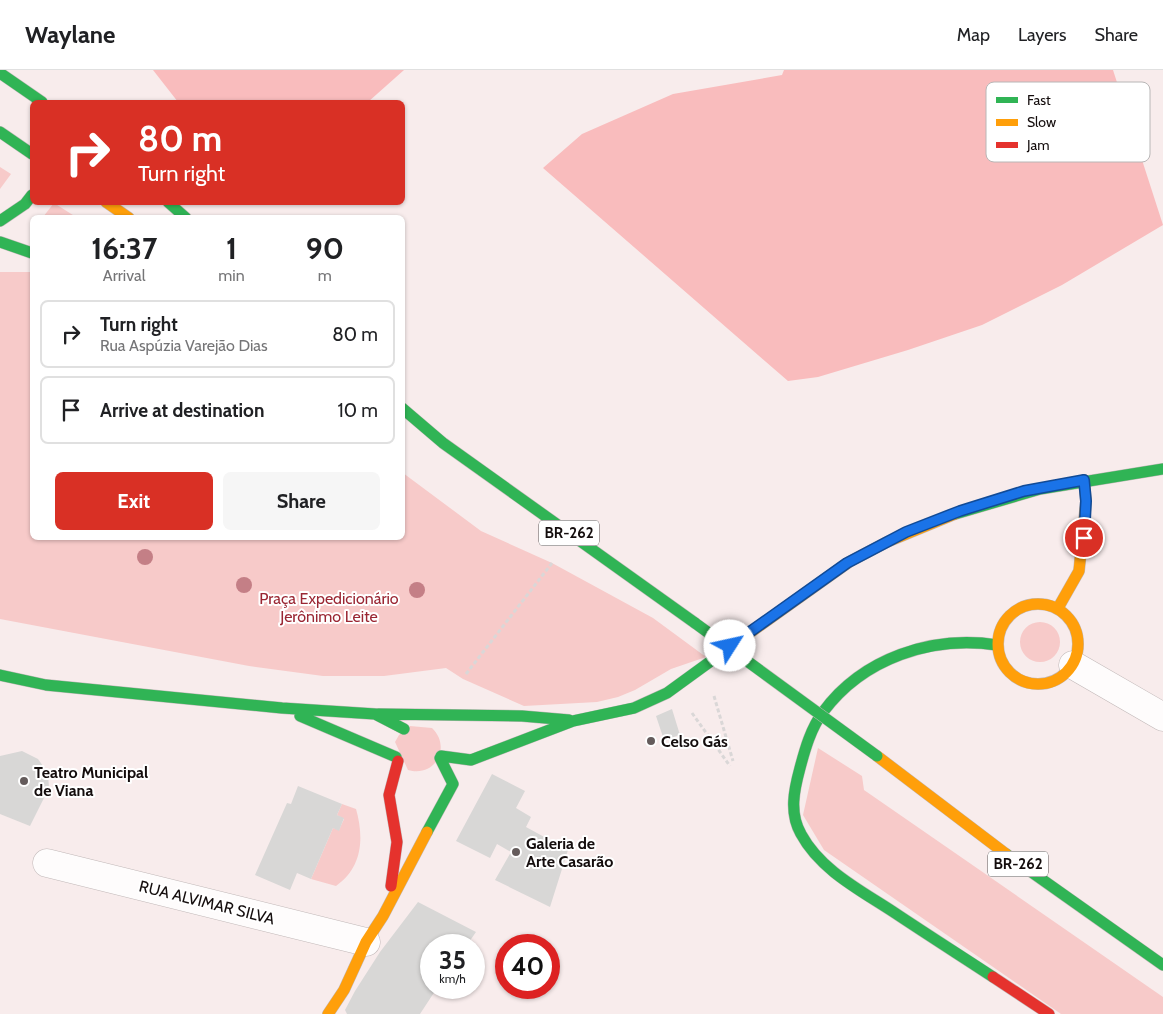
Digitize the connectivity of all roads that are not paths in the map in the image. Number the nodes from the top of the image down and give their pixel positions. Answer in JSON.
{"nodes":[{"id":1,"x":0,"y":73,"type":"edge"},
{"id":2,"x":39,"y":100,"type":"edge"},
{"id":3,"x":0,"y":132,"type":"edge"},
{"id":4,"x":30,"y":153,"type":"edge"},
{"id":5,"x":30,"y":198,"type":"edge"},
{"id":6,"x":110,"y":205,"type":"edge"},
{"id":7,"x":171,"y":205,"type":"edge"},
{"id":8,"x":125,"y":215,"type":"edge"},
{"id":9,"x":183,"y":215,"type":"edge"},
{"id":10,"x":0,"y":221,"type":"edge"},
{"id":11,"x":0,"y":242,"type":"edge"},
{"id":12,"x":30,"y":252,"type":"edge"},
{"id":13,"x":405,"y":411,"type":"edge"},
{"id":14,"x":1163,"y":469,"type":"edge"},
{"id":15,"x":1084,"y":480,"type":"junction"},
{"id":16,"x":1058,"y":608,"type":"junction"},
{"id":17,"x":997,"y":645,"type":"junction"},
{"id":18,"x":1073,"y":665,"type":"junction"},
{"id":19,"x":0,"y":675,"type":"edge"},
{"id":20,"x":282,"y":708,"type":"junction"},
{"id":21,"x":376,"y":714,"type":"junction"},
{"id":22,"x":471,"y":715,"type":"junction"},
{"id":23,"x":1163,"y":717,"type":"edge"},
{"id":24,"x":573,"y":720,"type":"junction"},
{"id":25,"x":425,"y":725,"type":"dead end"},
{"id":26,"x":404,"y":729,"type":"junction"},
{"id":27,"x":446,"y":729,"type":"dead end"},
{"id":28,"x":441,"y":740,"type":"dead end"},
{"id":29,"x":440,"y":757,"type":"junction"},
{"id":30,"x":397,"y":759,"type":"junction"},
{"id":31,"x":432,"y":768,"type":"dead end"},
{"id":32,"x":408,"y":770,"type":"dead end"},
{"id":33,"x":47,"y":862,"type":"dead end"},
{"id":34,"x":383,"y":916,"type":"junction"},
{"id":35,"x":366,"y":942,"type":"junction"},
{"id":36,"x":1163,"y":965,"type":"edge"},
{"id":37,"x":328,"y":1014,"type":"edge"},
{"id":38,"x":1049,"y":1014,"type":"edge"}],
"edges":[{"from":1,"to":2,"type":"main road"},
{"from":3,"to":4,"type":"main road"},
{"from":5,"to":10,"type":"main road"},
{"from":6,"to":8,"type":"main road"},
{"from":7,"to":9,"type":"main road"},
{"from":11,"to":12,"type":"main road"},
{"from":13,"to":36,"type":"main road","number":"BR-262","bridge":true},
{"from":14,"to":15,"type":"main road"},
{"from":15,"to":16,"type":"main road"},
{"from":15,"to":24,"type":"main road"},
{"from":16,"to":17,"type":"main road"},
{"from":16,"to":18,"type":"main road"},
{"from":17,"to":18,"type":"main road"},
{"from":17,"to":38,"type":"main road"},
{"from":18,"to":23,"type":"street"},
{"from":19,"to":20,"type":"main road"},
{"from":20,"to":21,"type":"main road"},
{"from":20,"to":30,"type":"main road"},
{"from":21,"to":22,"type":"main road"},
{"from":21,"to":26,"type":"main road"},
{"from":22,"to":24,"type":"main road"},
{"from":22,"to":27,"type":"main road"},
{"from":24,"to":29,"type":"main road"},
{"from":25,"to":26,"type":"main road"},
{"from":26,"to":30,"type":"main road"},
{"from":28,"to":29,"type":"main road"},
{"from":29,"to":31,"type":"main road"},
{"from":29,"to":34,"type":"main road"},
{"from":30,"to":32,"type":"main road"},
{"from":30,"to":34,"type":"main road"},
{"from":33,"to":35,"type":"street","name":"RUA ALVIMAR SILVA"},
{"from":34,"to":35,"type":"main road"},
{"from":35,"to":37,"type":"main road"}]}
